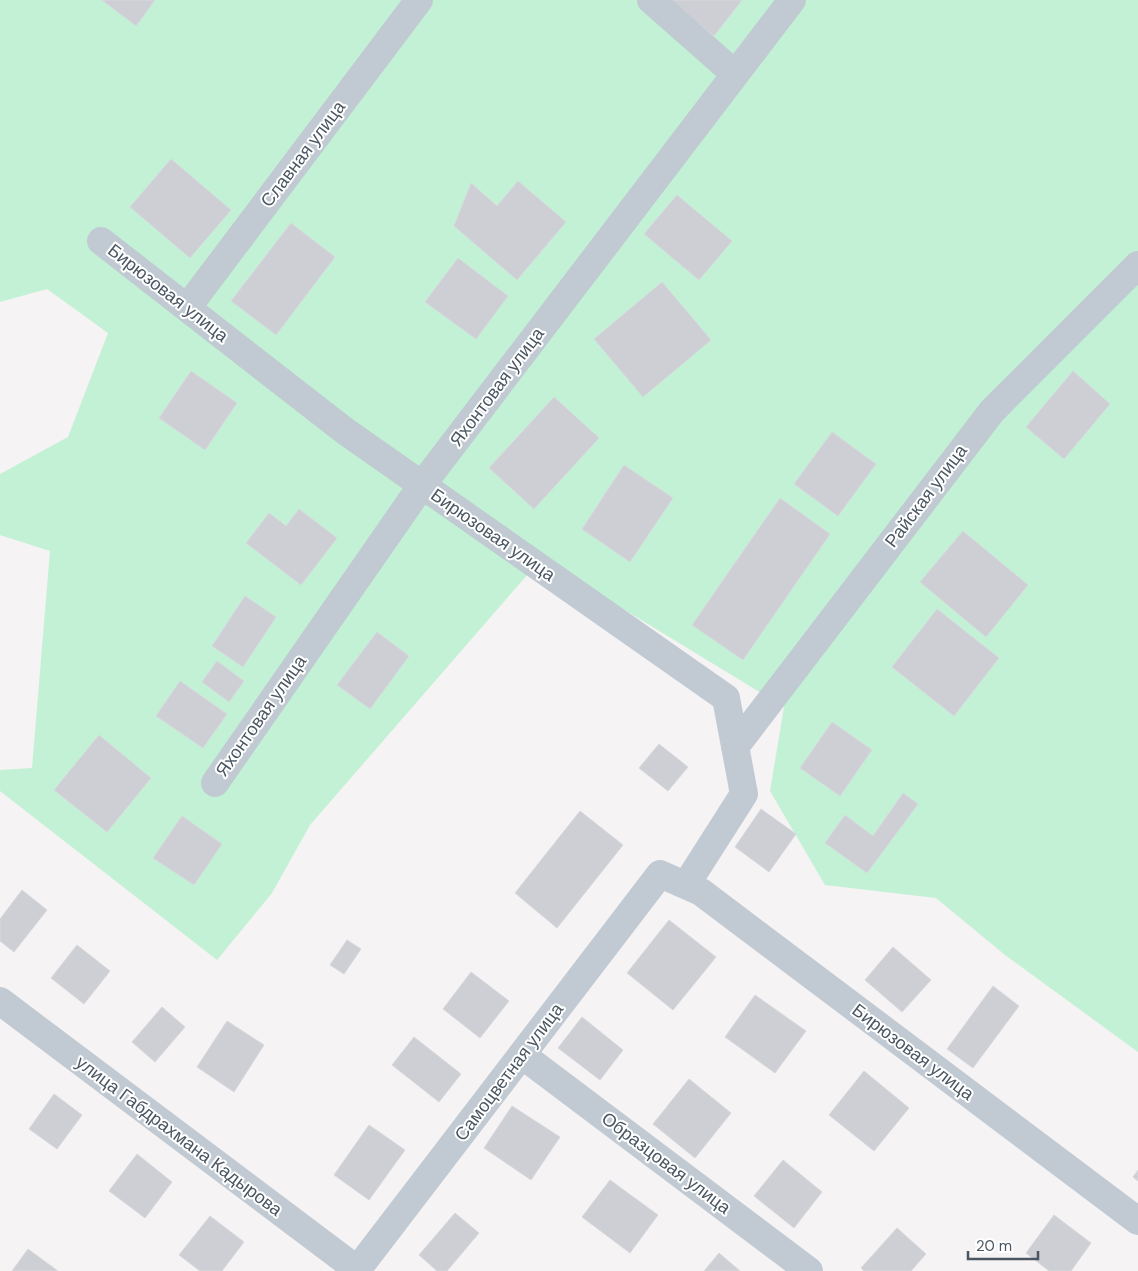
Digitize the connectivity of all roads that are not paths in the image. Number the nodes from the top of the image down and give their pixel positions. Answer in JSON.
{"nodes":[{"id":1,"x":419,"y":0,"type":"edge"},
{"id":2,"x":651,"y":0,"type":"edge"},
{"id":3,"x":792,"y":0,"type":"edge"},
{"id":4,"x":735,"y":74,"type":"junction"},
{"id":5,"x":101,"y":241,"type":"dead end"},
{"id":6,"x":1138,"y":264,"type":"edge"},
{"id":7,"x":187,"y":308,"type":"junction"},
{"id":8,"x":422,"y":485,"type":"junction"},
{"id":9,"x":735,"y":747,"type":"junction"},
{"id":10,"x":215,"y":783,"type":"dead end"},
{"id":11,"x":660,"y":874,"type":"joint"},
{"id":12,"x":686,"y":885,"type":"junction"},
{"id":13,"x":0,"y":1001,"type":"edge"},
{"id":14,"x":522,"y":1055,"type":"junction"},
{"id":15,"x":1138,"y":1221,"type":"edge"},
{"id":16,"x":358,"y":1270,"type":"edge"},
{"id":17,"x":810,"y":1271,"type":"edge"}],
"edges":[{"from":1,"to":7,"type":"street","name":"Славная улица"},
{"from":2,"to":4,"type":"street"},
{"from":3,"to":4,"type":"street","name":"Яхонтовая улица"},
{"from":4,"to":8,"type":"street","name":"Яхонтовая улица"},
{"from":5,"to":7,"type":"street","name":"Бирюзовая улица"},
{"from":6,"to":9,"type":"street","name":"Райская улица"},
{"from":7,"to":8,"type":"street","name":"Бирюзовая улица"},
{"from":8,"to":9,"type":"street","name":"Бирюзовая улица"},
{"from":8,"to":10,"type":"street","name":"Яхонтовая улица"},
{"from":9,"to":12,"type":"street","name":"Бирюзовая улица"},
{"from":11,"to":12,"type":"street","name":"Бирюзовая улица"},
{"from":11,"to":14,"type":"street","name":"Самоцветная улица"},
{"from":12,"to":15,"type":"street","name":"Бирюзовая улица"},
{"from":13,"to":16,"type":"street","name":"улица Габдрахмана Кадырова"},
{"from":14,"to":16,"type":"street","name":"Самоцветная улица"},
{"from":14,"to":17,"type":"street","name":"Образцовая улица"}]}
